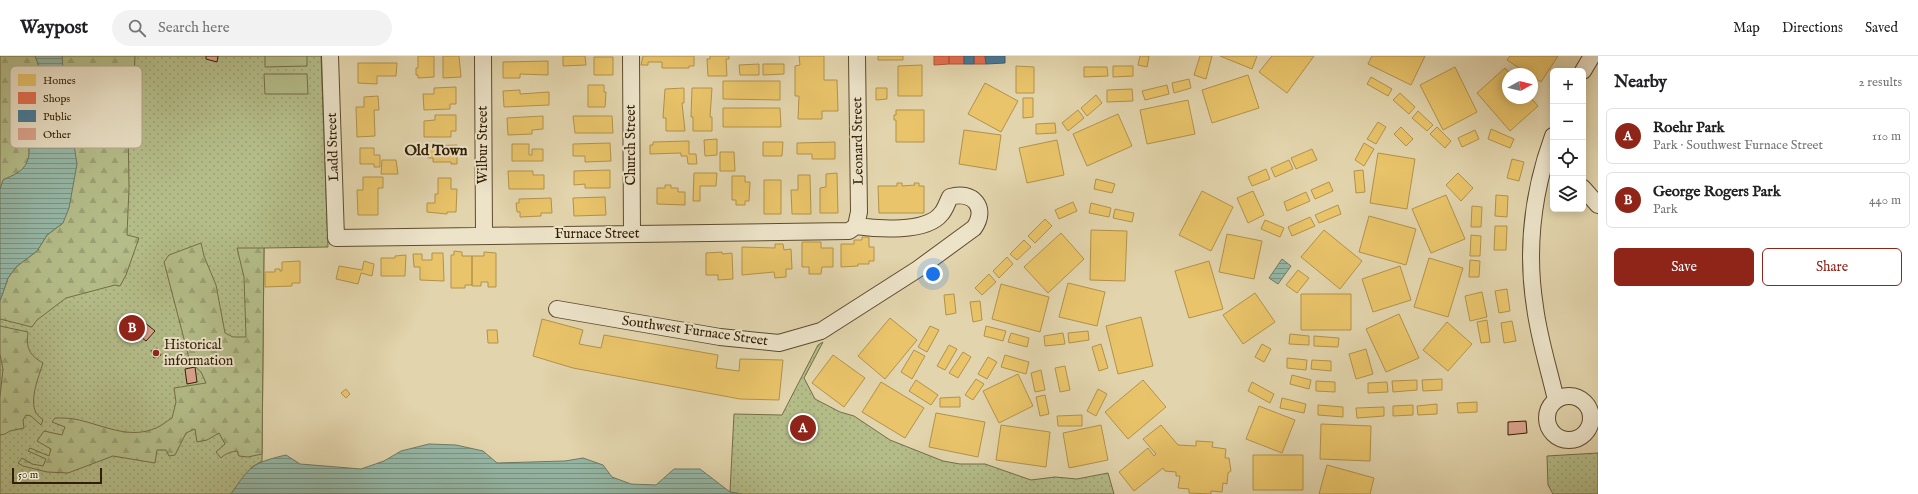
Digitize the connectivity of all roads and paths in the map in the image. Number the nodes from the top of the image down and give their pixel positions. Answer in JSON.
{"nodes":[{"id":1,"x":330,"y":56,"type":"edge"},
{"id":2,"x":483,"y":56,"type":"edge"},
{"id":3,"x":631,"y":56,"type":"edge"},
{"id":4,"x":857,"y":56,"type":"edge"},
{"id":5,"x":1592,"y":56,"type":"edge"},
{"id":6,"x":1585,"y":68,"type":"edge"},
{"id":7,"x":1552,"y":140,"type":"edge"},
{"id":8,"x":1547,"y":173,"type":"edge"},
{"id":9,"x":1586,"y":191,"type":"edge"},
{"id":10,"x":1598,"y":205,"type":"edge"},
{"id":11,"x":856,"y":226,"type":"junction"},
{"id":12,"x":632,"y":233,"type":"junction"},
{"id":13,"x":484,"y":234,"type":"junction"},
{"id":14,"x":336,"y":238,"type":"joint"},
{"id":15,"x":557,"y":309,"type":"dead end"},
{"id":16,"x":1556,"y":400,"type":"dead end"}],
"edges":[{"from":1,"to":14,"type":"street","name":"Ladd Street"},
{"from":2,"to":13,"type":"street","name":"Wilbur Street"},
{"from":3,"to":12,"type":"street","name":"Church Street"},
{"from":4,"to":11,"type":"street","name":"Leonard Street"},
{"from":5,"to":6,"type":"street"},
{"from":7,"to":8,"type":"street"},
{"from":8,"to":16,"type":"street"},
{"from":9,"to":10,"type":"street"},
{"from":11,"to":12,"type":"street","name":"Furnace Street"},
{"from":11,"to":15,"type":"street","name":"Southwest Furnace Street"},
{"from":12,"to":13,"type":"street","name":"Furnace Street"},
{"from":13,"to":14,"type":"street","name":"Furnace Street"}]}
